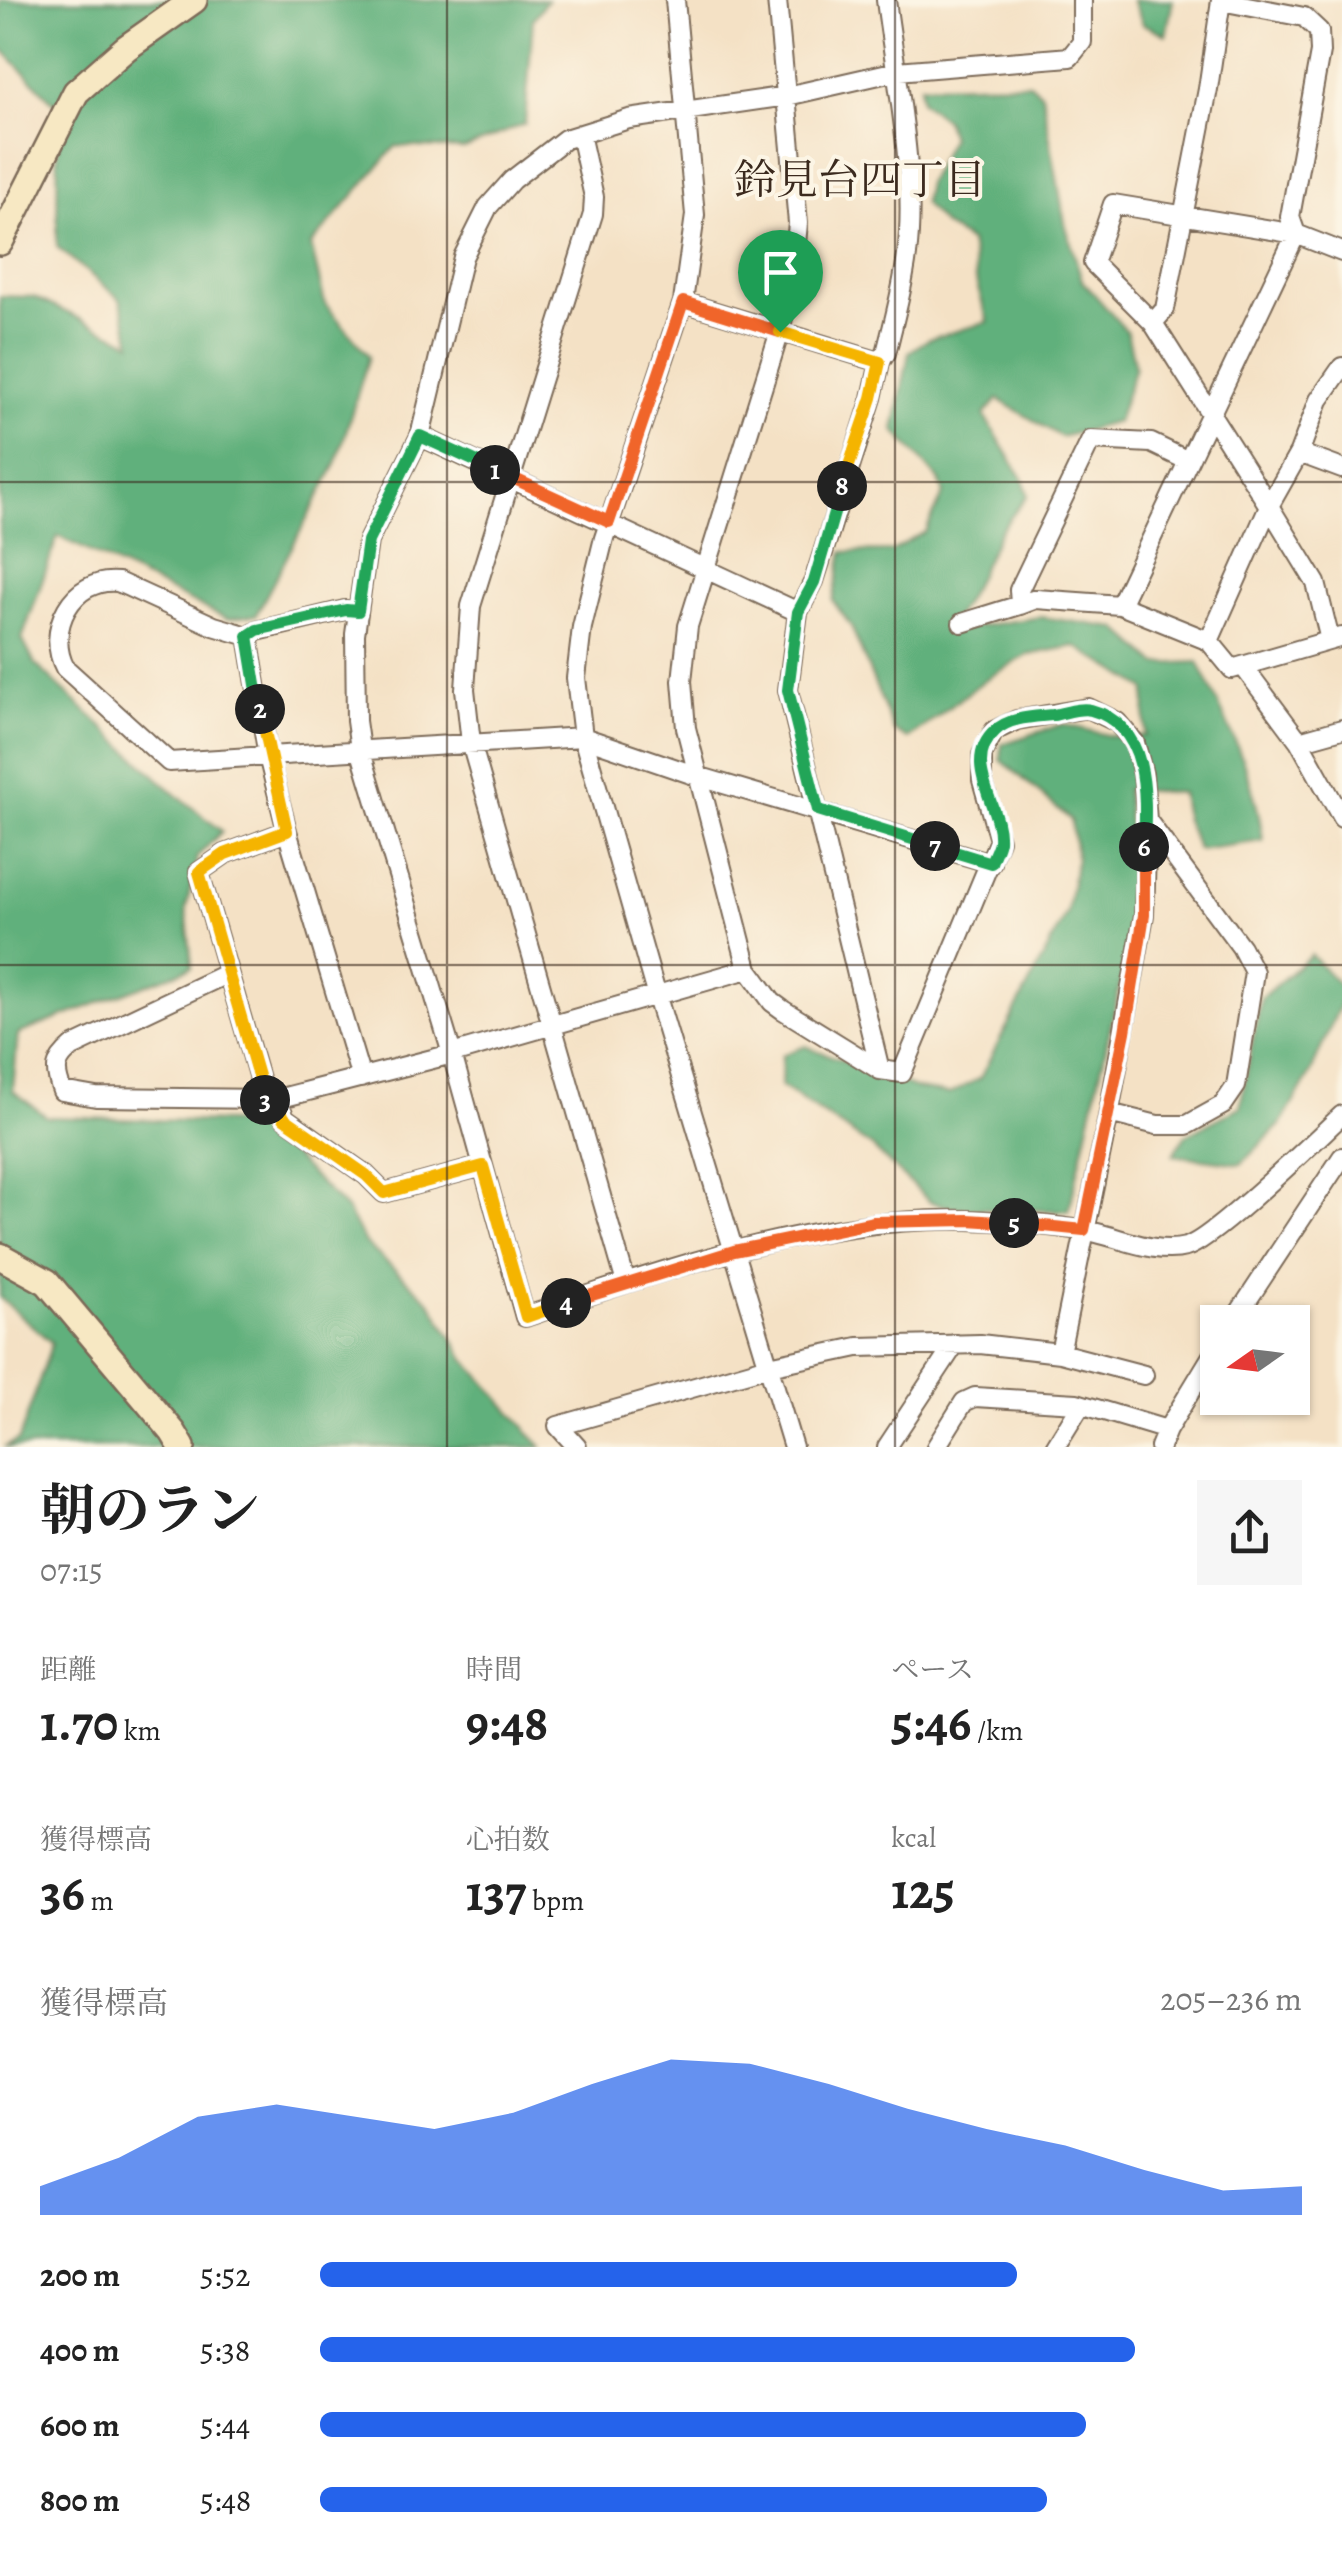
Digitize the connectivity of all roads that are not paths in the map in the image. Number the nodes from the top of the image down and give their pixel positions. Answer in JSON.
{"nodes":[{"id":1,"x":194,"y":0,"type":"edge"},
{"id":2,"x":674,"y":0,"type":"edge"},
{"id":3,"x":777,"y":0,"type":"edge"},
{"id":4,"x":886,"y":0,"type":"edge"},
{"id":5,"x":1082,"y":0,"type":"edge"},
{"id":6,"x":1221,"y":1,"type":"edge"},
{"id":7,"x":897,"y":71,"type":"junction"},
{"id":8,"x":787,"y":96,"type":"junction"},
{"id":9,"x":685,"y":110,"type":"junction"},
{"id":10,"x":580,"y":134,"type":"junction"},
{"id":11,"x":1185,"y":214,"type":"junction"},
{"id":12,"x":1296,"y":234,"type":"junction"},
{"id":13,"x":0,"y":242,"type":"edge"},
{"id":14,"x":1342,"y":252,"type":"edge"},
{"id":15,"x":683,"y":302,"type":"junction"},
{"id":16,"x":1153,"y":322,"type":"junction"},
{"id":17,"x":780,"y":332,"type":"junction"},
{"id":18,"x":880,"y":362,"type":"junction"},
{"id":19,"x":1342,"y":367,"type":"edge"},
{"id":20,"x":1209,"y":412,"type":"junction"},
{"id":21,"x":420,"y":436,"type":"junction"},
{"id":22,"x":1298,"y":453,"type":"junction"},
{"id":23,"x":1186,"y":460,"type":"junction"},
{"id":24,"x":1342,"y":468,"type":"edge"},
{"id":25,"x":513,"y":478,"type":"junction"},
{"id":26,"x":1269,"y":506,"type":"junction"},
{"id":27,"x":609,"y":522,"type":"junction"},
{"id":28,"x":705,"y":567,"type":"junction"},
{"id":29,"x":1020,"y":604,"type":"junction"},
{"id":30,"x":1120,"y":605,"type":"junction"},
{"id":31,"x":358,"y":611,"type":"junction"},
{"id":32,"x":798,"y":612,"type":"junction"},
{"id":33,"x":962,"y":623,"type":"dead end"},
{"id":34,"x":248,"y":636,"type":"junction"},
{"id":35,"x":1336,"y":639,"type":"edge"},
{"id":36,"x":1209,"y":640,"type":"junction"},
{"id":37,"x":1243,"y":666,"type":"junction"},
{"id":38,"x":1342,"y":729,"type":"edge"},
{"id":39,"x":583,"y":737,"type":"junction"},
{"id":40,"x":1298,"y":741,"type":"junction"},
{"id":41,"x":471,"y":743,"type":"junction"},
{"id":42,"x":360,"y":749,"type":"junction"},
{"id":43,"x":268,"y":756,"type":"junction"},
{"id":44,"x":698,"y":776,"type":"junction"},
{"id":45,"x":818,"y":810,"type":"junction"},
{"id":46,"x":1342,"y":818,"type":"edge"},
{"id":47,"x":1148,"y":820,"type":"junction"},
{"id":48,"x":287,"y":831,"type":"junction"},
{"id":49,"x":991,"y":863,"type":"junction"},
{"id":50,"x":748,"y":969,"type":"junction"},
{"id":51,"x":226,"y":974,"type":"junction"},
{"id":52,"x":657,"y":996,"type":"junction"},
{"id":53,"x":552,"y":1026,"type":"junction"},
{"id":54,"x":452,"y":1054,"type":"junction"},
{"id":55,"x":880,"y":1070,"type":"junction"},
{"id":56,"x":361,"y":1078,"type":"junction"},
{"id":57,"x":271,"y":1100,"type":"junction"},
{"id":58,"x":1110,"y":1113,"type":"junction"},
{"id":59,"x":1342,"y":1115,"type":"edge"},
{"id":60,"x":1342,"y":1158,"type":"edge"},
{"id":61,"x":483,"y":1166,"type":"junction"},
{"id":62,"x":1084,"y":1230,"type":"junction"},
{"id":63,"x":734,"y":1251,"type":"junction"},
{"id":64,"x":0,"y":1256,"type":"edge"},
{"id":65,"x":626,"y":1283,"type":"junction"},
{"id":66,"x":1244,"y":1305,"type":"edge"},
{"id":67,"x":956,"y":1344,"type":"junction"},
{"id":68,"x":1060,"y":1353,"type":"junction"},
{"id":69,"x":770,"y":1366,"type":"junction"},
{"id":70,"x":1144,"y":1375,"type":"dead end"},
{"id":71,"x":1200,"y":1377,"type":"edge"},
{"id":72,"x":1081,"y":1405,"type":"junction"},
{"id":73,"x":1164,"y":1439,"type":"edge"},
{"id":74,"x":182,"y":1447,"type":"edge"},
{"id":75,"x":577,"y":1447,"type":"edge"},
{"id":76,"x":793,"y":1447,"type":"edge"},
{"id":77,"x":887,"y":1447,"type":"edge"},
{"id":78,"x":936,"y":1447,"type":"edge"},
{"id":79,"x":1055,"y":1447,"type":"edge"}],
"edges":[{"from":1,"to":13,"type":"street"},
{"from":2,"to":9,"type":"street"},
{"from":3,"to":8,"type":"street"},
{"from":4,"to":7,"type":"street"},
{"from":5,"to":7,"type":"street"},
{"from":6,"to":11,"type":"street"},
{"from":6,"to":12,"type":"street"},
{"from":7,"to":8,"type":"street"},
{"from":7,"to":18,"type":"street"},
{"from":8,"to":9,"type":"street"},
{"from":8,"to":17,"type":"street"},
{"from":9,"to":10,"type":"street"},
{"from":9,"to":15,"type":"street"},
{"from":10,"to":21,"type":"street"},
{"from":10,"to":25,"type":"street"},
{"from":11,"to":12,"type":"street"},
{"from":11,"to":16,"type":"street"},
{"from":11,"to":16,"type":"street"},
{"from":12,"to":14,"type":"street"},
{"from":12,"to":20,"type":"street"},
{"from":15,"to":17,"type":"street"},
{"from":15,"to":27,"type":"street"},
{"from":16,"to":20,"type":"street"},
{"from":17,"to":18,"type":"street"},
{"from":17,"to":28,"type":"street"},
{"from":18,"to":32,"type":"street"},
{"from":19,"to":22,"type":"street"},
{"from":20,"to":23,"type":"street"},
{"from":20,"to":26,"type":"street"},
{"from":21,"to":25,"type":"street"},
{"from":21,"to":31,"type":"street"},
{"from":22,"to":24,"type":"street"},
{"from":22,"to":26,"type":"street"},
{"from":23,"to":29,"type":"street"},
{"from":23,"to":30,"type":"street"},
{"from":25,"to":27,"type":"street"},
{"from":25,"to":41,"type":"street"},
{"from":26,"to":35,"type":"street"},
{"from":26,"to":36,"type":"street"},
{"from":27,"to":28,"type":"street"},
{"from":27,"to":39,"type":"street"},
{"from":28,"to":32,"type":"street"},
{"from":28,"to":44,"type":"street"},
{"from":29,"to":30,"type":"street"},
{"from":29,"to":33,"type":"street"},
{"from":30,"to":36,"type":"street"},
{"from":31,"to":34,"type":"street"},
{"from":31,"to":42,"type":"street"},
{"from":32,"to":45,"type":"street"},
{"from":34,"to":43,"type":"street"},
{"from":34,"to":43,"type":"street"},
{"from":35,"to":37,"type":"street"},
{"from":36,"to":37,"type":"street"},
{"from":37,"to":40,"type":"street"},
{"from":38,"to":40,"type":"street"},
{"from":39,"to":41,"type":"street"},
{"from":39,"to":44,"type":"street"},
{"from":39,"to":52,"type":"street"},
{"from":40,"to":46,"type":"street"},
{"from":41,"to":42,"type":"street"},
{"from":41,"to":53,"type":"street"},
{"from":42,"to":43,"type":"street"},
{"from":42,"to":54,"type":"street"},
{"from":43,"to":48,"type":"street"},
{"from":44,"to":45,"type":"street"},
{"from":44,"to":50,"type":"street"},
{"from":45,"to":49,"type":"street"},
{"from":45,"to":55,"type":"street"},
{"from":47,"to":49,"type":"street"},
{"from":47,"to":58,"type":"street"},
{"from":47,"to":58,"type":"street"},
{"from":48,"to":51,"type":"street"},
{"from":48,"to":56,"type":"street"},
{"from":49,"to":55,"type":"street"},
{"from":50,"to":52,"type":"street"},
{"from":50,"to":55,"type":"street"},
{"from":51,"to":57,"type":"street"},
{"from":51,"to":57,"type":"street"},
{"from":52,"to":53,"type":"street"},
{"from":52,"to":63,"type":"street"},
{"from":53,"to":54,"type":"street"},
{"from":53,"to":65,"type":"street"},
{"from":54,"to":56,"type":"street"},
{"from":54,"to":61,"type":"street"},
{"from":56,"to":57,"type":"street"},
{"from":57,"to":61,"type":"street"},
{"from":58,"to":62,"type":"street"},
{"from":59,"to":62,"type":"street"},
{"from":60,"to":66,"type":"street"},
{"from":61,"to":65,"type":"street"},
{"from":62,"to":63,"type":"street"},
{"from":62,"to":68,"type":"street"},
{"from":63,"to":65,"type":"street"},
{"from":63,"to":69,"type":"street"},
{"from":64,"to":74,"type":"street"},
{"from":67,"to":68,"type":"street"},
{"from":67,"to":69,"type":"street"},
{"from":67,"to":77,"type":"street"},
{"from":68,"to":70,"type":"street"},
{"from":69,"to":75,"type":"street"},
{"from":69,"to":76,"type":"street"},
{"from":71,"to":73,"type":"street"},
{"from":72,"to":73,"type":"street"},
{"from":72,"to":78,"type":"street"},
{"from":72,"to":79,"type":"street"}]}
